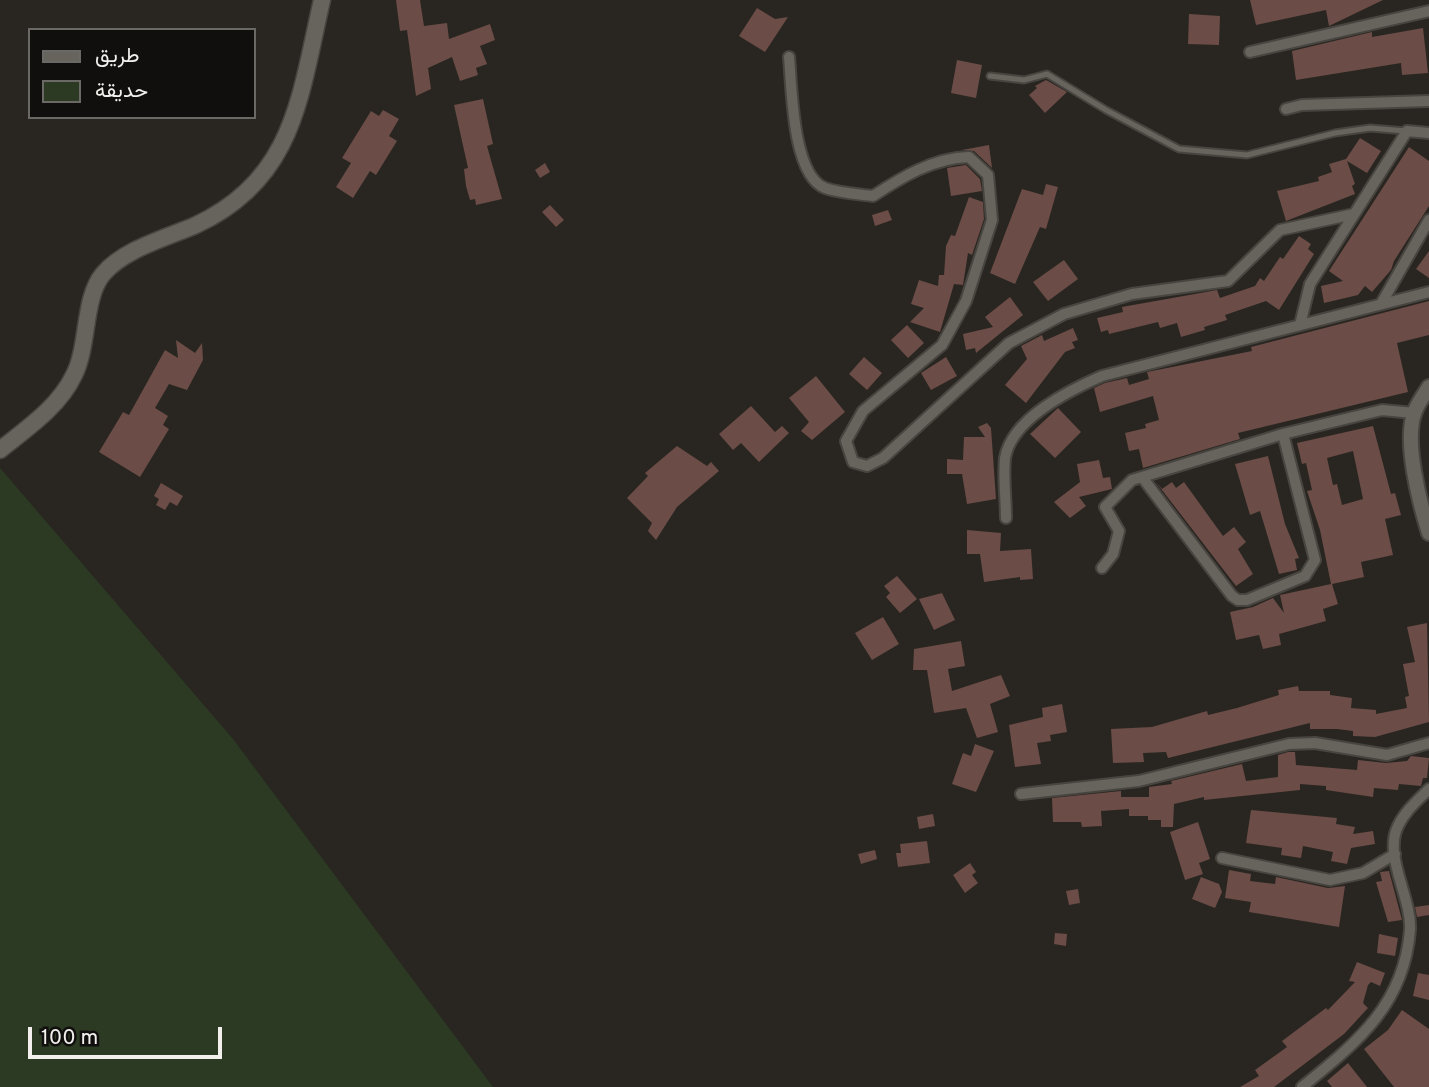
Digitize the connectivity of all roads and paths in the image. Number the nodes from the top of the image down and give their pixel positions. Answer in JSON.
{"nodes":[{"id":1,"x":321,"y":0,"type":"edge"},
{"id":2,"x":1429,"y":11,"type":"edge"},
{"id":3,"x":1250,"y":52,"type":"dead end"},
{"id":4,"x":789,"y":57,"type":"dead end"},
{"id":5,"x":990,"y":76,"type":"dead end"},
{"id":6,"x":1429,"y":101,"type":"edge"},
{"id":7,"x":1286,"y":109,"type":"dead end"},
{"id":8,"x":1407,"y":131,"type":"junction"},
{"id":9,"x":1429,"y":133,"type":"edge"},
{"id":10,"x":1354,"y":214,"type":"junction"},
{"id":11,"x":1429,"y":220,"type":"edge"},
{"id":12,"x":1429,"y":292,"type":"edge"},
{"id":13,"x":1381,"y":304,"type":"junction"},
{"id":14,"x":1300,"y":325,"type":"junction"},
{"id":15,"x":1429,"y":387,"type":"edge"},
{"id":16,"x":1414,"y":413,"type":"junction"},
{"id":17,"x":1283,"y":434,"type":"junction"},
{"id":18,"x":0,"y":450,"type":"edge"},
{"id":19,"x":1142,"y":477,"type":"junction"},
{"id":20,"x":1006,"y":518,"type":"dead end"},
{"id":21,"x":1429,"y":533,"type":"edge"},
{"id":22,"x":1102,"y":568,"type":"dead end"},
{"id":23,"x":1429,"y":743,"type":"edge"},
{"id":24,"x":1429,"y":789,"type":"edge"},
{"id":25,"x":1021,"y":794,"type":"dead end"},
{"id":26,"x":1395,"y":854,"type":"junction"},
{"id":27,"x":1222,"y":858,"type":"dead end"},
{"id":28,"x":1302,"y":1087,"type":"edge"}],
"edges":[{"from":1,"to":18,"type":"main road"},
{"from":2,"to":3,"type":"street"},
{"from":4,"to":10,"type":"street"},
{"from":5,"to":8,"type":"lane"},
{"from":6,"to":7,"type":"street"},
{"from":8,"to":9,"type":"street"},
{"from":8,"to":10,"type":"street"},
{"from":10,"to":14,"type":"street"},
{"from":11,"to":13,"type":"street"},
{"from":12,"to":13,"type":"street"},
{"from":13,"to":14,"type":"street"},
{"from":14,"to":20,"type":"street"},
{"from":15,"to":16,"type":"street"},
{"from":16,"to":17,"type":"street"},
{"from":16,"to":21,"type":"street"},
{"from":17,"to":19,"type":"street"},
{"from":17,"to":19,"type":"street"},
{"from":19,"to":22,"type":"street"},
{"from":23,"to":25,"type":"street"},
{"from":24,"to":26,"type":"street"},
{"from":26,"to":27,"type":"street"},
{"from":26,"to":28,"type":"street"}]}
